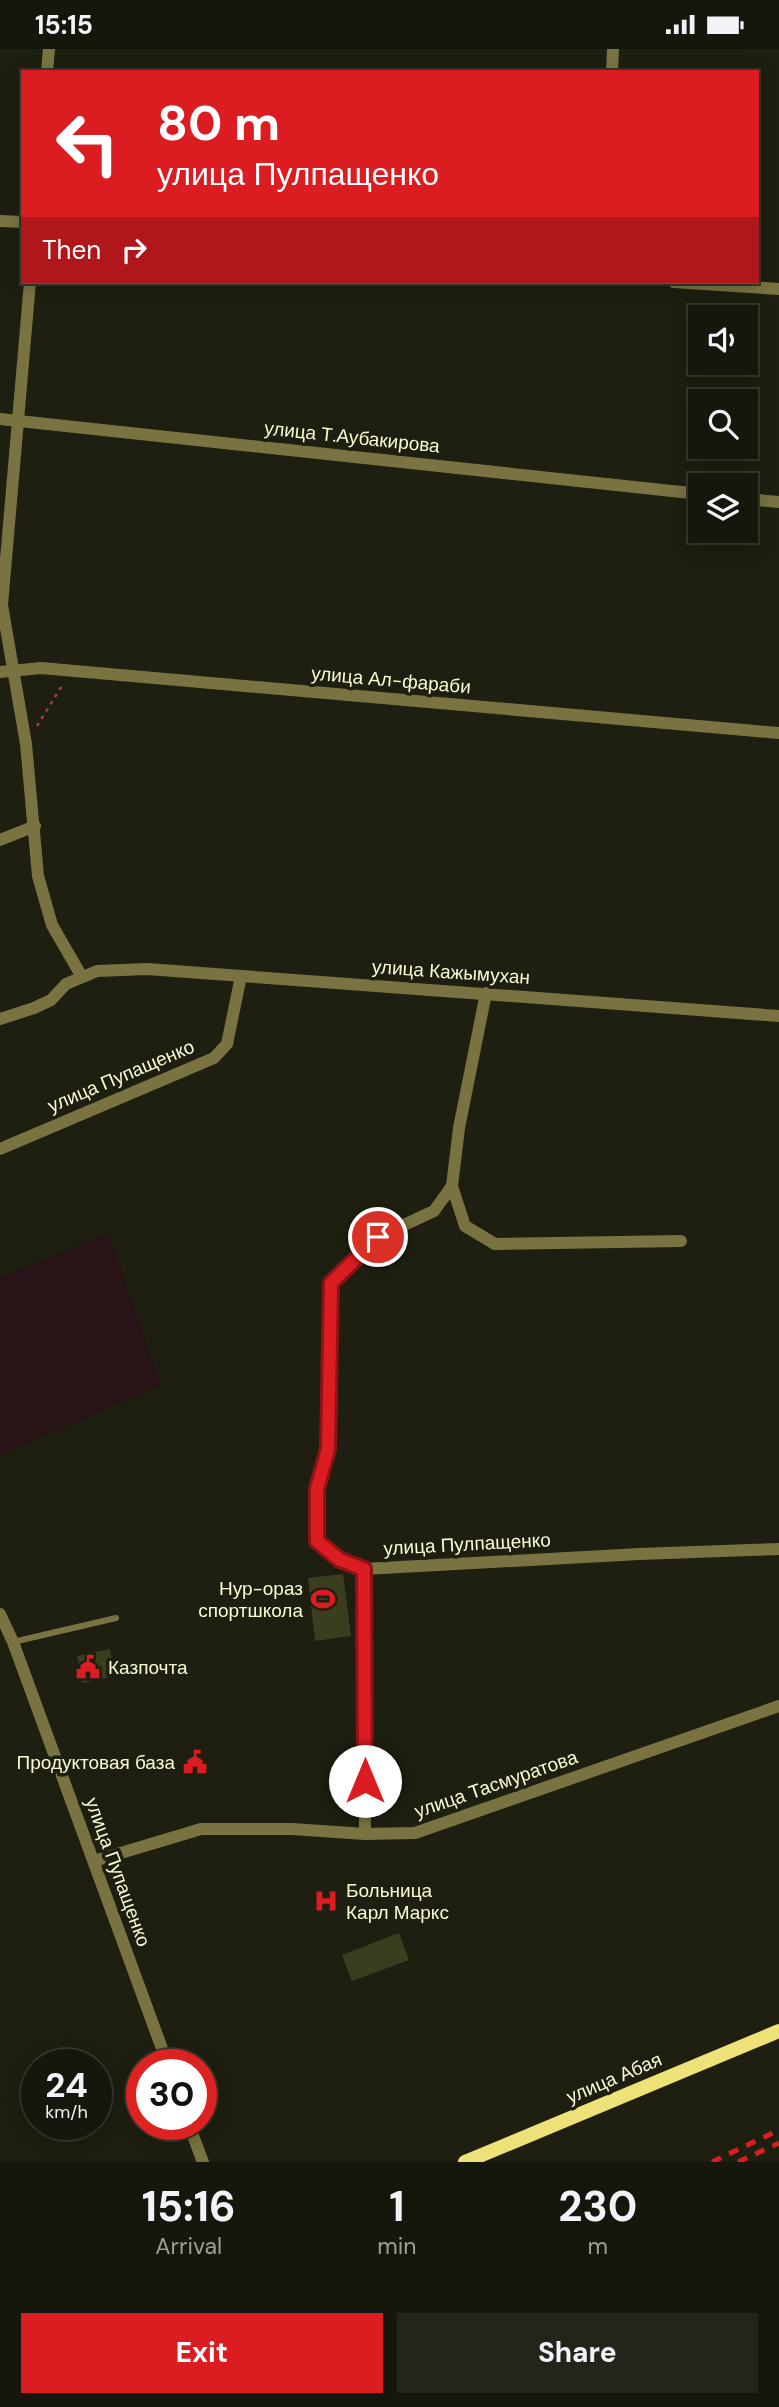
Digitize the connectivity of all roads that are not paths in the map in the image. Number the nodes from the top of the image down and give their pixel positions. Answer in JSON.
{"nodes":[{"id":1,"x":49,"y":49,"type":"edge"},
{"id":2,"x":613,"y":49,"type":"edge"},
{"id":3,"x":47,"y":70,"type":"edge"},
{"id":4,"x":612,"y":70,"type":"edge"},
{"id":5,"x":0,"y":221,"type":"edge"},
{"id":6,"x":21,"y":222,"type":"edge"},
{"id":7,"x":30,"y":284,"type":"edge"},
{"id":8,"x":704,"y":284,"type":"edge"},
{"id":9,"x":779,"y":289,"type":"edge"},
{"id":10,"x":0,"y":419,"type":"edge"},
{"id":11,"x":17,"y":420,"type":"junction"},
{"id":12,"x":688,"y":493,"type":"edge"},
{"id":13,"x":758,"y":500,"type":"edge"},
{"id":14,"x":779,"y":502,"type":"edge"},
{"id":15,"x":15,"y":671,"type":"junction"},
{"id":16,"x":0,"y":672,"type":"edge"},
{"id":17,"x":779,"y":733,"type":"edge"},
{"id":18,"x":35,"y":825,"type":"junction"},
{"id":19,"x":0,"y":840,"type":"edge"},
{"id":20,"x":241,"y":976,"type":"junction"},
{"id":21,"x":82,"y":977,"type":"junction"},
{"id":22,"x":486,"y":993,"type":"junction"},
{"id":23,"x":779,"y":1016,"type":"edge"},
{"id":24,"x":0,"y":1019,"type":"edge"},
{"id":25,"x":0,"y":1149,"type":"edge"},
{"id":26,"x":452,"y":1187,"type":"junction"},
{"id":27,"x":681,"y":1241,"type":"dead end"},
{"id":28,"x":779,"y":1549,"type":"edge"},
{"id":29,"x":364,"y":1569,"type":"junction"},
{"id":30,"x":0,"y":1614,"type":"edge"},
{"id":31,"x":116,"y":1618,"type":"dead end"},
{"id":32,"x":6,"y":1644,"type":"edge"},
{"id":33,"x":779,"y":1706,"type":"edge"},
{"id":34,"x":365,"y":1834,"type":"junction"},
{"id":35,"x":94,"y":1861,"type":"junction"},
{"id":36,"x":779,"y":2031,"type":"edge"},
{"id":37,"x":162,"y":2049,"type":"edge"},
{"id":38,"x":195,"y":2140,"type":"edge"},
{"id":39,"x":203,"y":2162,"type":"edge"},
{"id":40,"x":465,"y":2162,"type":"edge"}],
"edges":[{"from":1,"to":3,"type":"street"},
{"from":2,"to":4,"type":"street"},
{"from":5,"to":6,"type":"street"},
{"from":7,"to":11,"type":"street"},
{"from":8,"to":9,"type":"street"},
{"from":10,"to":11,"type":"street","name":"улица Т.Аубакирова"},
{"from":11,"to":12,"type":"street","name":"улица Т.Аубакирова"},
{"from":11,"to":15,"type":"street"},
{"from":13,"to":14,"type":"street"},
{"from":15,"to":16,"type":"street","name":"улица Ал-фараби"},
{"from":15,"to":17,"type":"street","name":"улица Ал-фараби"},
{"from":15,"to":18,"type":"street"},
{"from":18,"to":19,"type":"street"},
{"from":18,"to":21,"type":"street"},
{"from":20,"to":21,"type":"street","name":"улица Кажымухан"},
{"from":20,"to":22,"type":"street","name":"улица Кажымухан"},
{"from":20,"to":25,"type":"street","name":"улица Пупащенко"},
{"from":21,"to":24,"type":"street"},
{"from":22,"to":23,"type":"street","name":"улица Кажымухан"},
{"from":22,"to":26,"type":"street"},
{"from":26,"to":27,"type":"street"},
{"from":26,"to":29,"type":"street","name":"улица Пулпащенко"},
{"from":28,"to":29,"type":"street","name":"улица Пулпащенко"},
{"from":29,"to":34,"type":"street"},
{"from":30,"to":32,"type":"street","name":"улица Пупащенко"},
{"from":31,"to":32,"type":"lane"},
{"from":32,"to":35,"type":"street","name":"улица Пупащенко"},
{"from":33,"to":34,"type":"street","name":"улица Тасмуратова"},
{"from":34,"to":35,"type":"street","name":"улица Тасмуратова"},
{"from":35,"to":37,"type":"street","name":"улица Пупащенко"},
{"from":36,"to":40,"type":"main road","name":"улица Абая"},
{"from":38,"to":39,"type":"street"}]}
